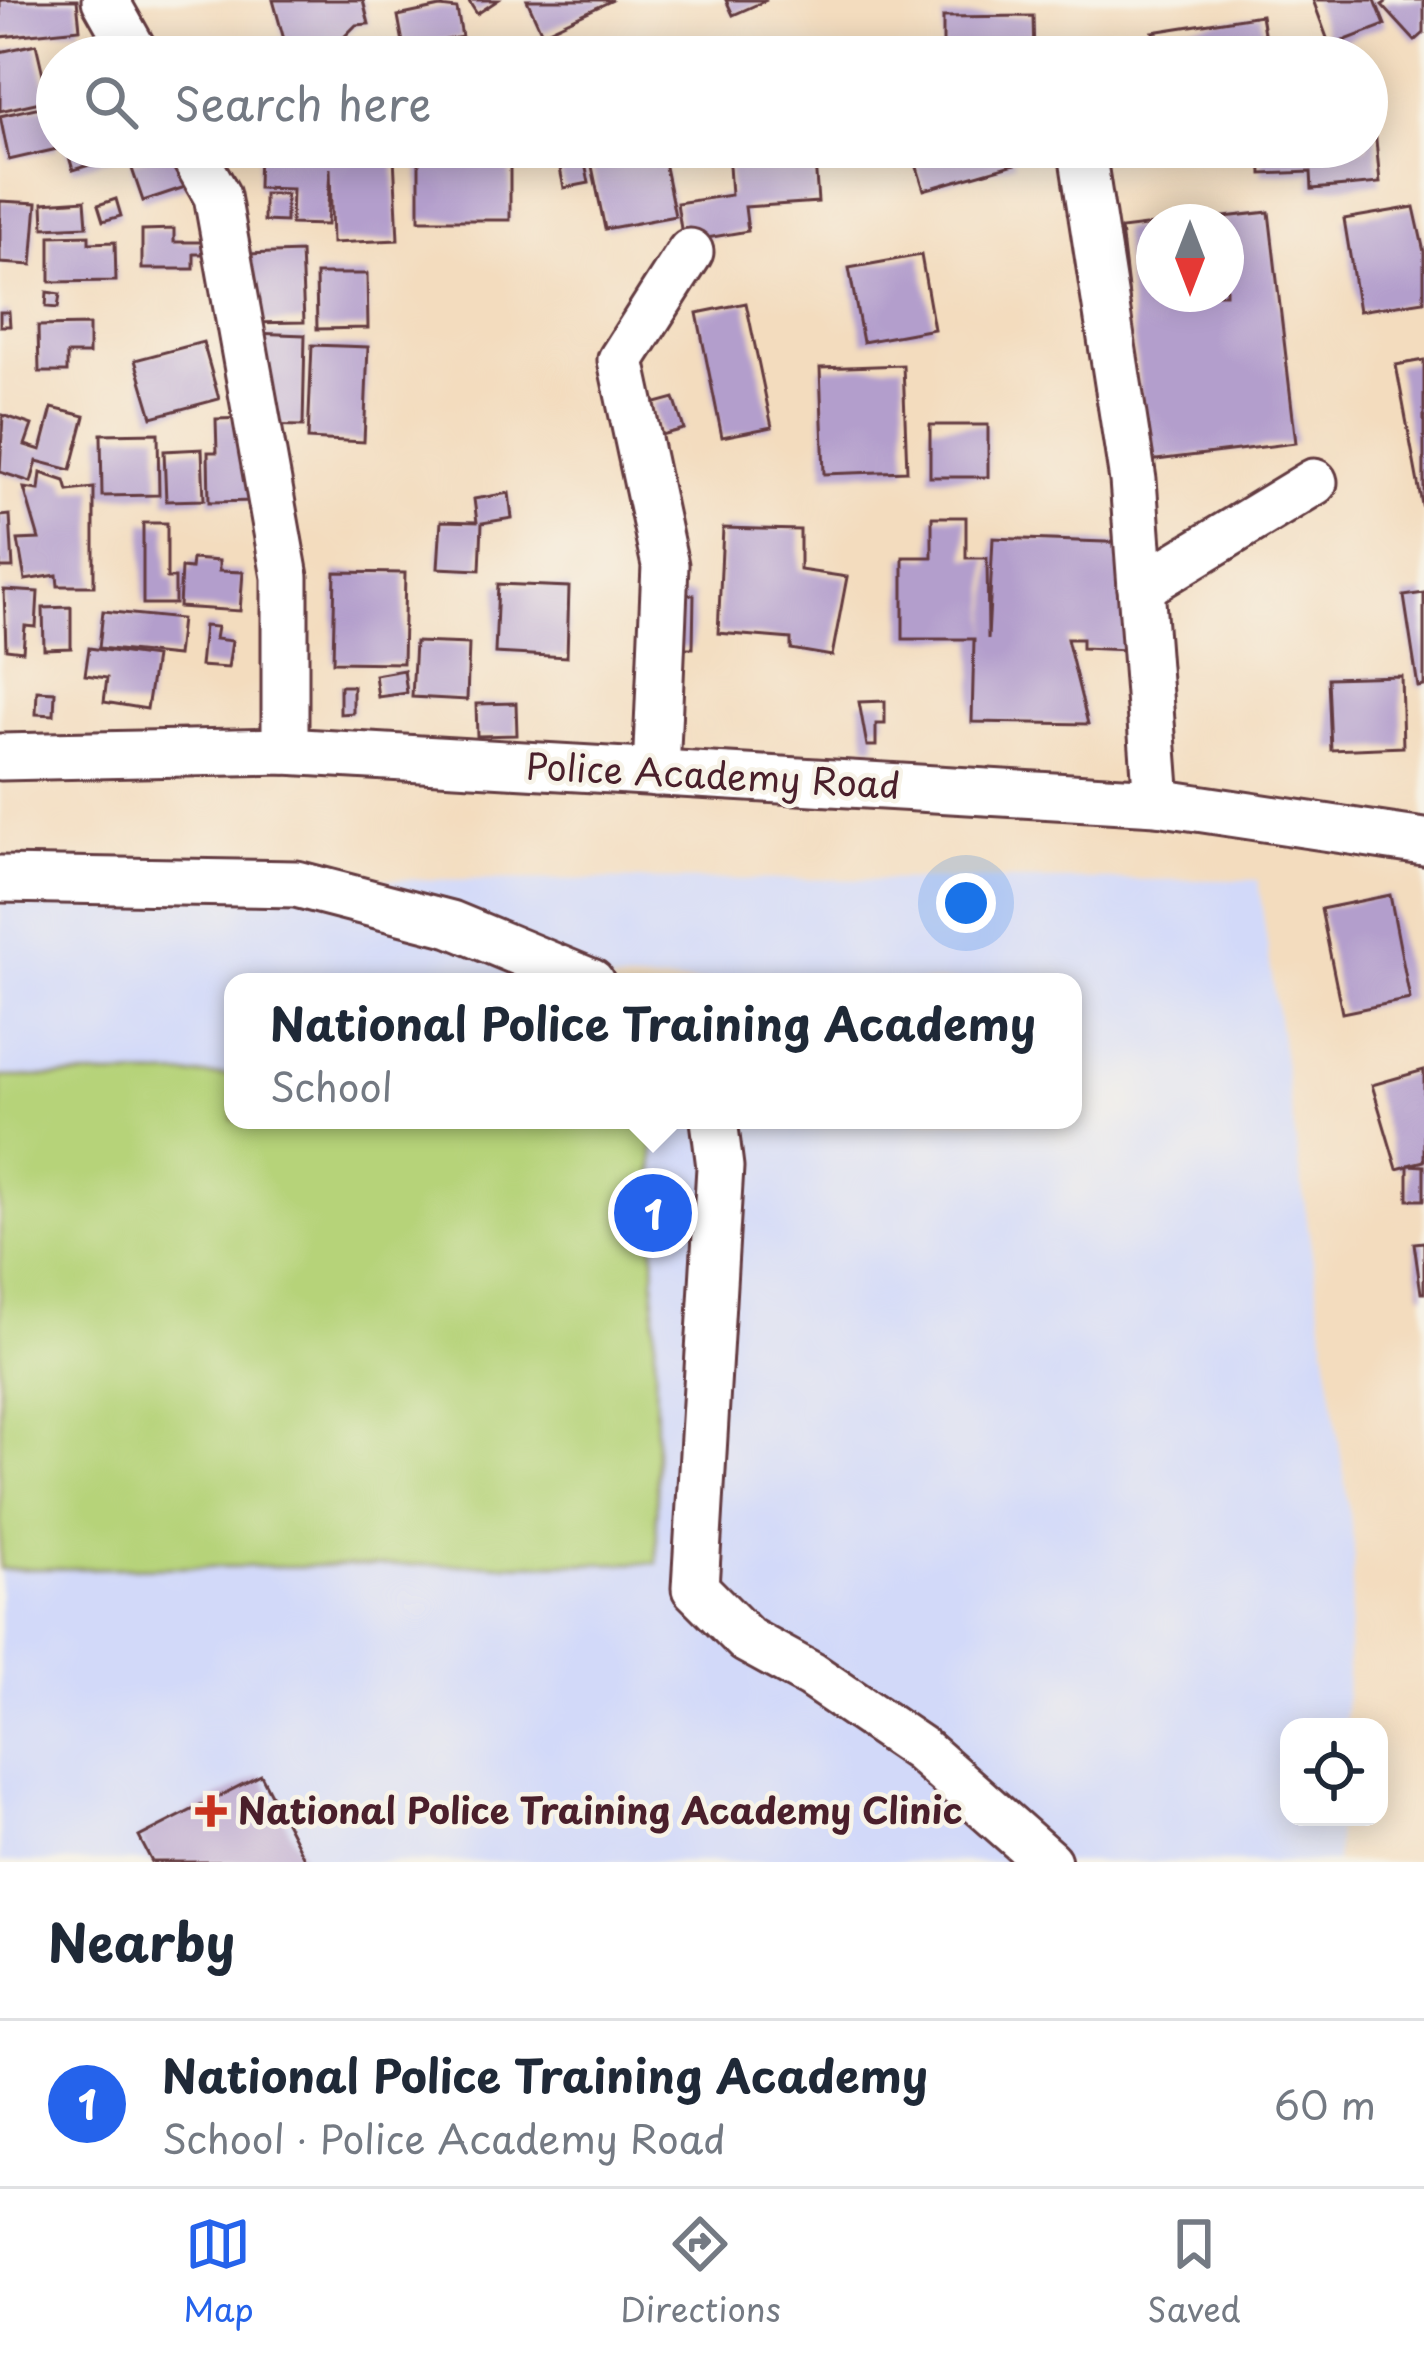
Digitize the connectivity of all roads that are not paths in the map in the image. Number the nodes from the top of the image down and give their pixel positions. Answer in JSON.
{"nodes":[{"id":1,"x":105,"y":0,"type":"edge"},
{"id":2,"x":125,"y":36,"type":"edge"},
{"id":3,"x":201,"y":168,"type":"edge"},
{"id":4,"x":1085,"y":168,"type":"edge"},
{"id":5,"x":690,"y":252,"type":"dead end"},
{"id":6,"x":1314,"y":482,"type":"dead end"},
{"id":7,"x":1141,"y":587,"type":"junction"},
{"id":8,"x":285,"y":751,"type":"junction"},
{"id":9,"x":0,"y":757,"type":"edge"},
{"id":10,"x":656,"y":772,"type":"junction"},
{"id":11,"x":1157,"y":802,"type":"junction"},
{"id":12,"x":1424,"y":842,"type":"edge"},
{"id":13,"x":0,"y":879,"type":"edge"},
{"id":14,"x":569,"y":973,"type":"edge"},
{"id":15,"x":715,"y":1129,"type":"edge"},
{"id":16,"x":1048,"y":1862,"type":"edge"}],
"edges":[{"from":1,"to":2,"type":"street"},
{"from":3,"to":8,"type":"street"},
{"from":4,"to":7,"type":"street"},
{"from":5,"to":10,"type":"street"},
{"from":6,"to":7,"type":"street"},
{"from":7,"to":11,"type":"street"},
{"from":8,"to":9,"type":"street","name":"Police Academy Road"},
{"from":8,"to":10,"type":"street","name":"Police Academy Road"},
{"from":10,"to":11,"type":"street","name":"Police Academy Road"},
{"from":11,"to":12,"type":"street","name":"Police Academy Road"},
{"from":13,"to":14,"type":"street"},
{"from":15,"to":16,"type":"street"}]}
